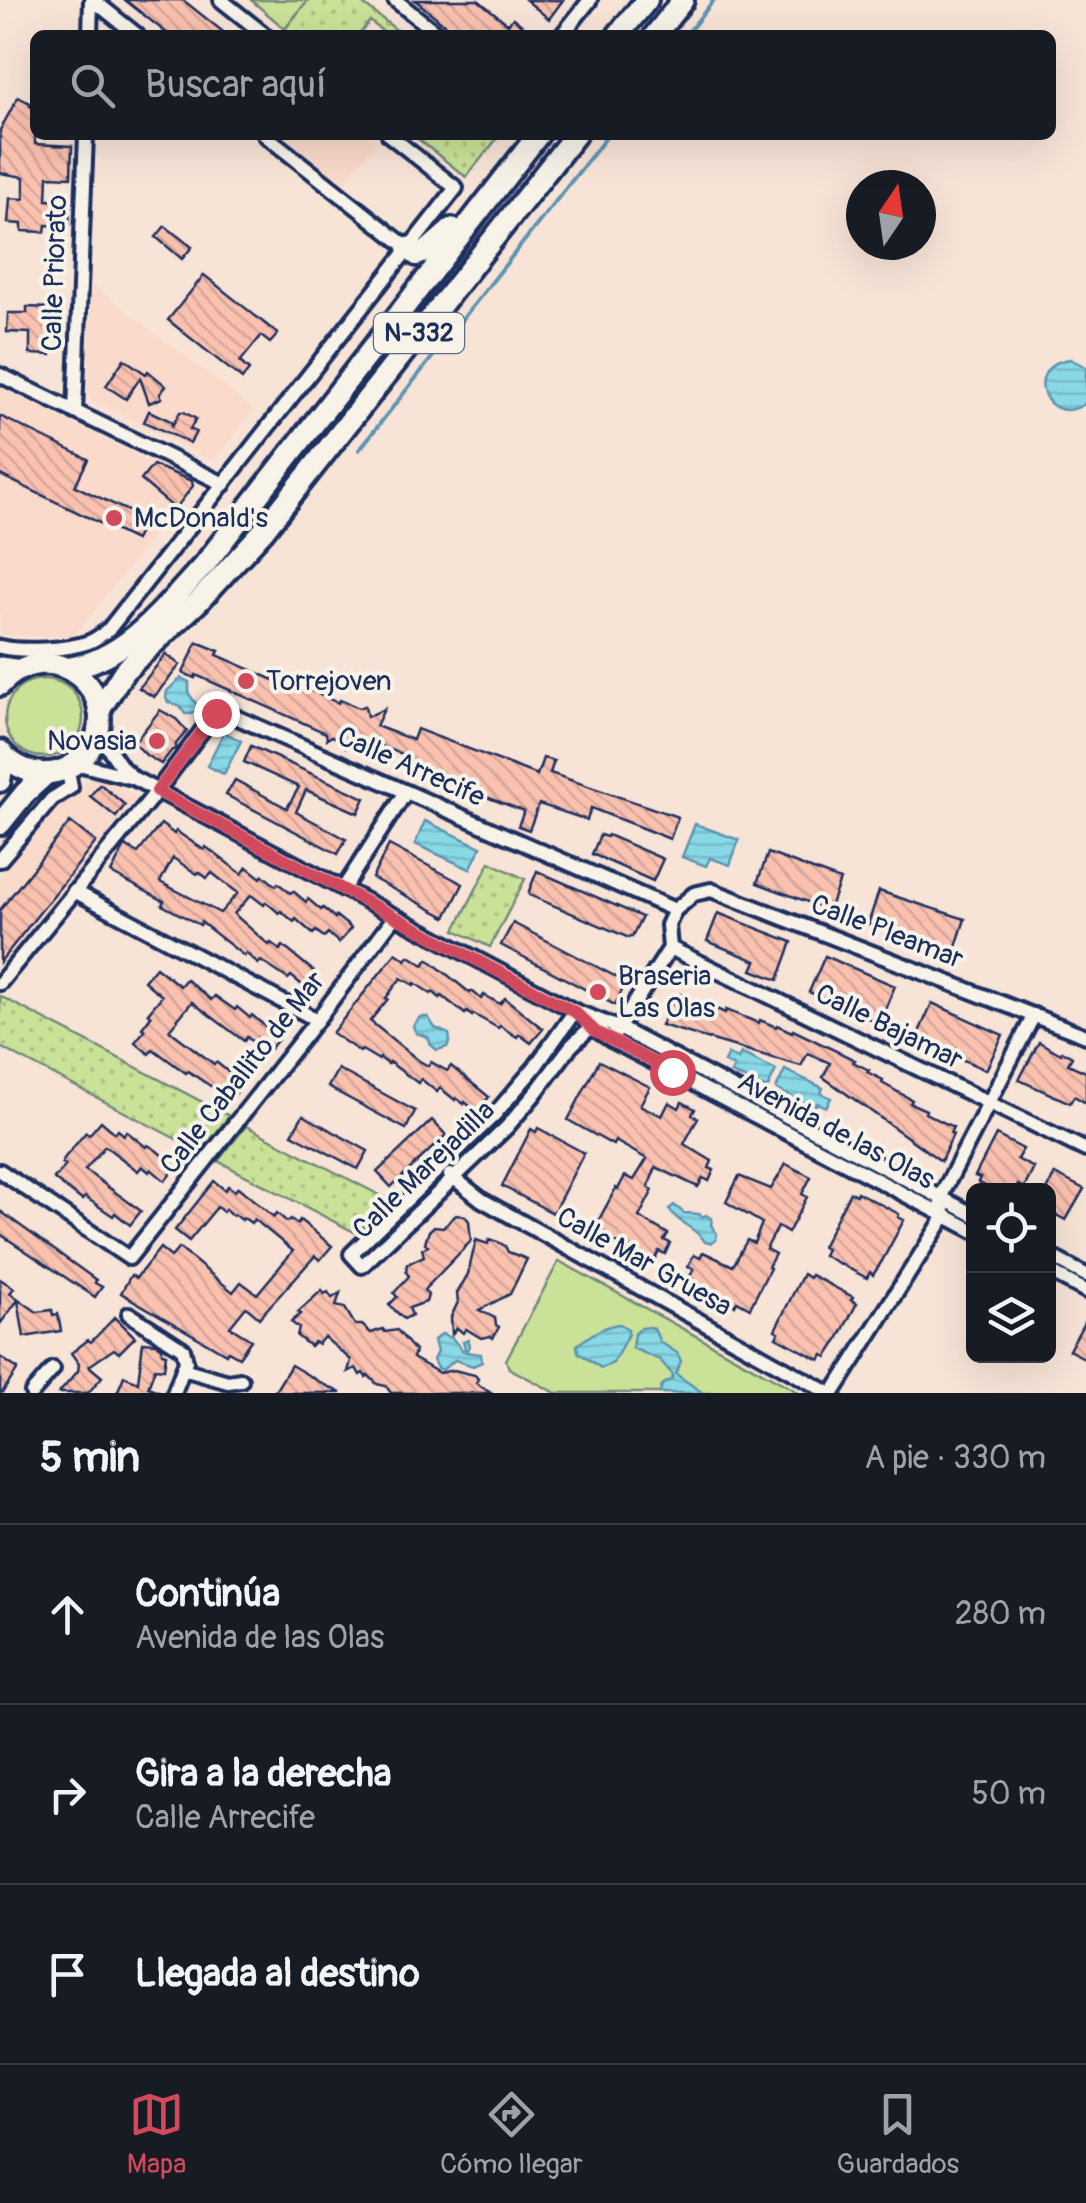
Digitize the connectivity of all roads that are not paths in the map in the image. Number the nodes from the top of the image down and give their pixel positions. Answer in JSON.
{"nodes":[{"id":1,"x":92,"y":0,"type":"edge"},
{"id":2,"x":221,"y":0,"type":"edge"},
{"id":3,"x":394,"y":0,"type":"edge"},
{"id":4,"x":590,"y":0,"type":"edge"},
{"id":5,"x":647,"y":0,"type":"edge"},
{"id":6,"x":683,"y":0,"type":"edge"},
{"id":7,"x":90,"y":30,"type":"edge"},
{"id":8,"x":131,"y":30,"type":"edge"},
{"id":9,"x":259,"y":30,"type":"edge"},
{"id":10,"x":432,"y":30,"type":"edge"},
{"id":11,"x":566,"y":30,"type":"edge"},
{"id":12,"x":622,"y":30,"type":"edge"},
{"id":13,"x":659,"y":30,"type":"edge"},
{"id":14,"x":86,"y":140,"type":"edge"},
{"id":15,"x":270,"y":140,"type":"edge"},
{"id":16,"x":395,"y":140,"type":"edge"},
{"id":17,"x":534,"y":140,"type":"edge"},
{"id":18,"x":572,"y":140,"type":"edge"},
{"id":19,"x":501,"y":183,"type":"junction"},
{"id":20,"x":408,"y":248,"type":"junction"},
{"id":21,"x":0,"y":375,"type":"edge"},
{"id":22,"x":75,"y":412,"type":"junction"},
{"id":23,"x":224,"y":484,"type":"junction"},
{"id":24,"x":0,"y":647,"type":"edge"},
{"id":25,"x":10,"y":666,"type":"edge"},
{"id":26,"x":68,"y":668,"type":"junction"},
{"id":27,"x":0,"y":685,"type":"edge"},
{"id":28,"x":98,"y":721,"type":"junction"},
{"id":29,"x":2,"y":754,"type":"edge"},
{"id":30,"x":63,"y":768,"type":"junction"},
{"id":31,"x":132,"y":778,"type":"junction"},
{"id":32,"x":0,"y":781,"type":"edge"},
{"id":33,"x":157,"y":791,"type":"junction"},
{"id":34,"x":406,"y":792,"type":"junction"},
{"id":35,"x":0,"y":824,"type":"edge"},
{"id":36,"x":0,"y":860,"type":"edge"},
{"id":37,"x":343,"y":889,"type":"junction"},
{"id":38,"x":74,"y":891,"type":"junction"},
{"id":39,"x":674,"y":910,"type":"junction"},
{"id":40,"x":394,"y":916,"type":"junction"},
{"id":41,"x":670,"y":948,"type":"junction"},
{"id":42,"x":0,"y":983,"type":"edge"},
{"id":43,"x":575,"y":1012,"type":"junction"},
{"id":44,"x":1034,"y":1016,"type":"junction"},
{"id":45,"x":317,"y":1020,"type":"junction"},
{"id":46,"x":590,"y":1028,"type":"junction"},
{"id":47,"x":615,"y":1034,"type":"junction"},
{"id":48,"x":1086,"y":1036,"type":"edge"},
{"id":49,"x":989,"y":1103,"type":"junction"},
{"id":50,"x":1086,"y":1150,"type":"edge"},
{"id":51,"x":441,"y":1167,"type":"junction"},
{"id":52,"x":0,"y":1171,"type":"edge"},
{"id":53,"x":453,"y":1178,"type":"junction"},
{"id":54,"x":940,"y":1198,"type":"junction"},
{"id":55,"x":966,"y":1212,"type":"edge"},
{"id":56,"x":945,"y":1216,"type":"junction"},
{"id":57,"x":966,"y":1227,"type":"edge"},
{"id":58,"x":1056,"y":1259,"type":"edge"},
{"id":59,"x":1052,"y":1273,"type":"edge"},
{"id":60,"x":1086,"y":1275,"type":"edge"},
{"id":61,"x":1086,"y":1290,"type":"edge"},
{"id":62,"x":128,"y":1314,"type":"dead end"},
{"id":63,"x":53,"y":1369,"type":"dead end"},
{"id":64,"x":183,"y":1370,"type":"junction"},
{"id":65,"x":241,"y":1380,"type":"dead end"},
{"id":66,"x":32,"y":1393,"type":"edge"},
{"id":67,"x":174,"y":1393,"type":"edge"},
{"id":68,"x":831,"y":1393,"type":"edge"}],
"edges":[{"from":1,"to":7,"type":"street"},
{"from":1,"to":8,"type":"street"},
{"from":2,"to":9,"type":"street"},
{"from":3,"to":10,"type":"street"},
{"from":4,"to":11,"type":"street"},
{"from":5,"to":12,"type":"highway"},
{"from":6,"to":13,"type":"highway"},
{"from":14,"to":22,"type":"street","name":"Calle Priorato"},
{"from":15,"to":20,"type":"street"},
{"from":16,"to":20,"type":"street"},
{"from":17,"to":19,"type":"highway","number":"N-332"},
{"from":18,"to":28,"type":"highway","number":"N-332"},
{"from":19,"to":20,"type":"highway"},
{"from":19,"to":26,"type":"highway","number":"N-332"},
{"from":20,"to":23,"type":"street"},
{"from":21,"to":22,"type":"street"},
{"from":22,"to":23,"type":"street"},
{"from":23,"to":24,"type":"street"},
{"from":25,"to":26,"type":"highway","number":"N-332"},
{"from":25,"to":27,"type":"highway","number":"N-332"},
{"from":26,"to":28,"type":"highway"},
{"from":28,"to":30,"type":"highway","number":"N-332"},
{"from":28,"to":31,"type":"street","name":"Avenida de las Olas"},
{"from":29,"to":30,"type":"highway"},
{"from":29,"to":32,"type":"highway"},
{"from":30,"to":31,"type":"street","name":"Avenida de las Olas"},
{"from":30,"to":35,"type":"highway","number":"N-332"},
{"from":30,"to":36,"type":"street"},
{"from":31,"to":33,"type":"street","name":"Avenida de las Olas"},
{"from":33,"to":34,"type":"street","name":"Calle Arrecife"},
{"from":33,"to":37,"type":"street","name":"Avenida de las Olas"},
{"from":33,"to":38,"type":"street"},
{"from":34,"to":37,"type":"street"},
{"from":34,"to":39,"type":"street","name":"Calle Arrecife"},
{"from":37,"to":40,"type":"street","name":"Avenida de las Olas"},
{"from":38,"to":42,"type":"street"},
{"from":38,"to":45,"type":"street"},
{"from":39,"to":41,"type":"street"},
{"from":39,"to":44,"type":"street","name":"Calle Pleamar"},
{"from":40,"to":43,"type":"street","name":"Avenida de las Olas"},
{"from":40,"to":45,"type":"street","name":"Calle Caballito de Mar"},
{"from":41,"to":47,"type":"street"},
{"from":41,"to":49,"type":"street","name":"Calle Bajamar"},
{"from":43,"to":46,"type":"street","name":"Avenida de las Olas"},
{"from":43,"to":47,"type":"street","name":"Avenida de las Olas"},
{"from":43,"to":51,"type":"street","name":"Calle Marejadilla"},
{"from":44,"to":48,"type":"street","name":"Calle Pleamar"},
{"from":44,"to":49,"type":"street"},
{"from":45,"to":52,"type":"street","name":"Calle Caballito de Mar"},
{"from":46,"to":47,"type":"street","name":"Avenida de las Olas"},
{"from":46,"to":53,"type":"street","name":"Calle Marejadilla"},
{"from":47,"to":54,"type":"street","name":"Avenida de las Olas"},
{"from":47,"to":56,"type":"street","name":"Avenida de las Olas"},
{"from":49,"to":50,"type":"street","name":"Calle Bajamar"},
{"from":49,"to":54,"type":"street"},
{"from":51,"to":53,"type":"street","name":"Calle Mar Gruesa"},
{"from":51,"to":53,"type":"street","name":"Calle Marejadilla"},
{"from":53,"to":68,"type":"street","name":"Calle Mar Gruesa"},
{"from":54,"to":55,"type":"street","name":"Avenida de las Olas"},
{"from":54,"to":56,"type":"street"},
{"from":56,"to":57,"type":"street","name":"Avenida de las Olas"},
{"from":56,"to":68,"type":"street"},
{"from":58,"to":60,"type":"street"},
{"from":59,"to":61,"type":"street"},
{"from":62,"to":64,"type":"street"},
{"from":63,"to":66,"type":"street"},
{"from":64,"to":65,"type":"street"},
{"from":64,"to":67,"type":"street"}]}
